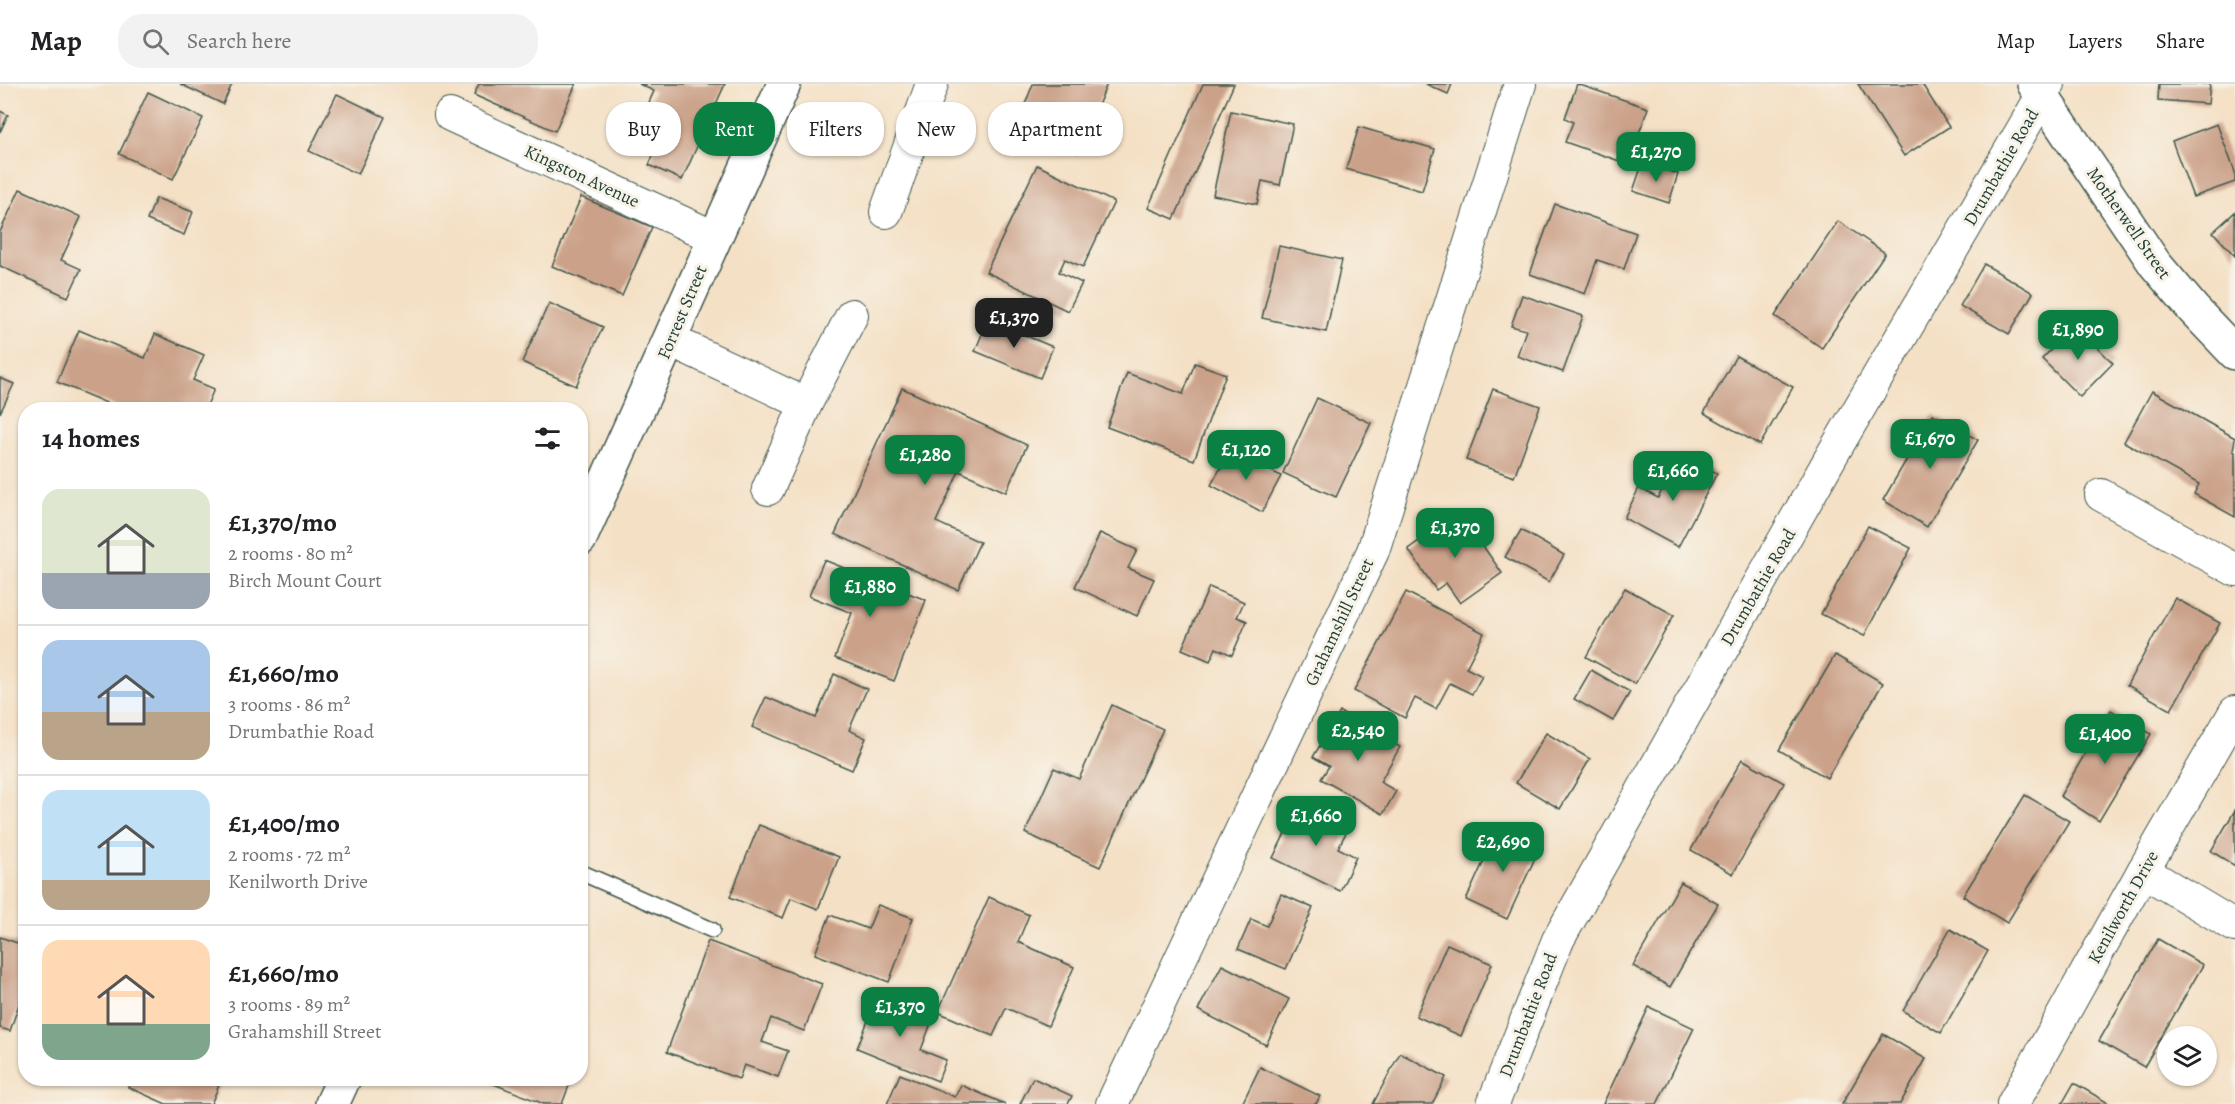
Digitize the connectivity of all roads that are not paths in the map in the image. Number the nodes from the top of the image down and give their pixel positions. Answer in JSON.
{"nodes":[{"id":1,"x":784,"y":84,"type":"edge"},
{"id":2,"x":932,"y":84,"type":"edge"},
{"id":3,"x":1520,"y":84,"type":"edge"},
{"id":4,"x":2042,"y":88,"type":"edge"},
{"id":5,"x":450,"y":115,"type":"dead end"},
{"id":6,"x":886,"y":212,"type":"dead end"},
{"id":7,"x":714,"y":237,"type":"junction"},
{"id":8,"x":852,"y":315,"type":"dead end"},
{"id":9,"x":670,"y":340,"type":"junction"},
{"id":10,"x":2235,"y":352,"type":"edge"},
{"id":11,"x":806,"y":404,"type":"junction"},
{"id":12,"x":768,"y":489,"type":"dead end"},
{"id":13,"x":2101,"y":495,"type":"dead end"},
{"id":14,"x":588,"y":521,"type":"edge"},
{"id":15,"x":2235,"y":570,"type":"edge"},
{"id":16,"x":2235,"y":712,"type":"edge"},
{"id":17,"x":2143,"y":871,"type":"junction"},
{"id":18,"x":588,"y":876,"type":"edge"},
{"id":19,"x":2235,"y":926,"type":"edge"},
{"id":20,"x":712,"y":930,"type":"dead end"},
{"id":21,"x":340,"y":1086,"type":"edge"},
{"id":22,"x":332,"y":1104,"type":"edge"},
{"id":23,"x":1112,"y":1104,"type":"edge"},
{"id":24,"x":1493,"y":1104,"type":"edge"},
{"id":25,"x":2013,"y":1104,"type":"edge"}],
"edges":[{"from":1,"to":7,"type":"main road","name":"Forrest Street"},
{"from":2,"to":6,"type":"street"},
{"from":3,"to":23,"type":"street","name":"Grahamshill Street"},
{"from":4,"to":10,"type":"main road","name":"Motherwell Street"},
{"from":4,"to":24,"type":"street","name":"Drumbathie Road"},
{"from":5,"to":7,"type":"street","name":"Kingston Avenue"},
{"from":7,"to":9,"type":"main road","name":"Forrest Street"},
{"from":8,"to":11,"type":"street"},
{"from":9,"to":11,"type":"street"},
{"from":9,"to":14,"type":"main road","name":"Forrest Street"},
{"from":11,"to":12,"type":"street"},
{"from":13,"to":15,"type":"street"},
{"from":16,"to":17,"type":"street","name":"Kenilworth Drive"},
{"from":17,"to":19,"type":"street"},
{"from":17,"to":25,"type":"street","name":"Kenilworth Drive"},
{"from":18,"to":20,"type":"lane"},
{"from":21,"to":22,"type":"main road"}]}
